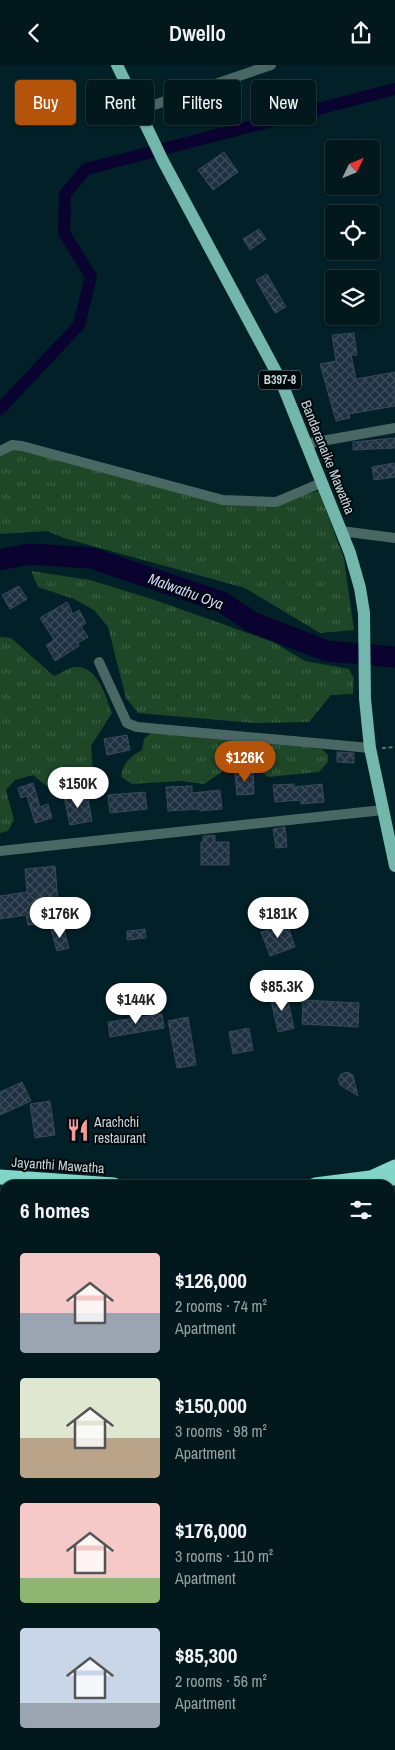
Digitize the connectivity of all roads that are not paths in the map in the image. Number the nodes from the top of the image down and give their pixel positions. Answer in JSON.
{"nodes":[{"id":1,"x":116,"y":65,"type":"edge"},
{"id":2,"x":271,"y":65,"type":"edge"},
{"id":3,"x":123,"y":80,"type":"edge"},
{"id":4,"x":154,"y":105,"type":"edge"},
{"id":5,"x":146,"y":125,"type":"edge"},
{"id":6,"x":395,"y":428,"type":"edge"},
{"id":7,"x":305,"y":444,"type":"junction"},
{"id":8,"x":0,"y":451,"type":"edge"},
{"id":9,"x":321,"y":483,"type":"junction"},
{"id":10,"x":341,"y":531,"type":"junction"},
{"id":11,"x":395,"y":538,"type":"edge"},
{"id":12,"x":99,"y":662,"type":"dead end"},
{"id":13,"x":370,"y":748,"type":"junction"},
{"id":14,"x":383,"y":810,"type":"junction"},
{"id":15,"x":0,"y":851,"type":"edge"},
{"id":16,"x":395,"y":866,"type":"edge"},
{"id":17,"x":395,"y":1167,"type":"edge"},
{"id":18,"x":370,"y":1178,"type":"junction"},
{"id":19,"x":395,"y":1178,"type":"edge"},
{"id":20,"x":354,"y":1180,"type":"edge"}],
"edges":[{"from":1,"to":3,"type":"main road","name":"Bandaranaike Mawatha","number":"B397-8"},
{"from":2,"to":4,"type":"street"},
{"from":5,"to":7,"type":"main road","name":"Bandaranaike Mawatha","number":"B397-8"},
{"from":6,"to":7,"type":"street"},
{"from":7,"to":9,"type":"main road","name":"Bandaranaike Mawatha","number":"B397-8"},
{"from":8,"to":9,"type":"street"},
{"from":9,"to":10,"type":"main road","name":"Bandaranaike Mawatha","number":"B397-8"},
{"from":10,"to":11,"type":"street"},
{"from":10,"to":13,"type":"main road","name":"Bandaranaike Mawatha","number":"B397-8"},
{"from":12,"to":13,"type":"street"},
{"from":13,"to":14,"type":"main road","name":"Bandaranaike Mawatha","number":"B397-8"},
{"from":14,"to":15,"type":"street"},
{"from":14,"to":16,"type":"main road","name":"Bandaranaike Mawatha","number":"B397-8"},
{"from":17,"to":18,"type":"highway"},
{"from":18,"to":19,"type":"highway"},
{"from":18,"to":20,"type":"highway"}]}
